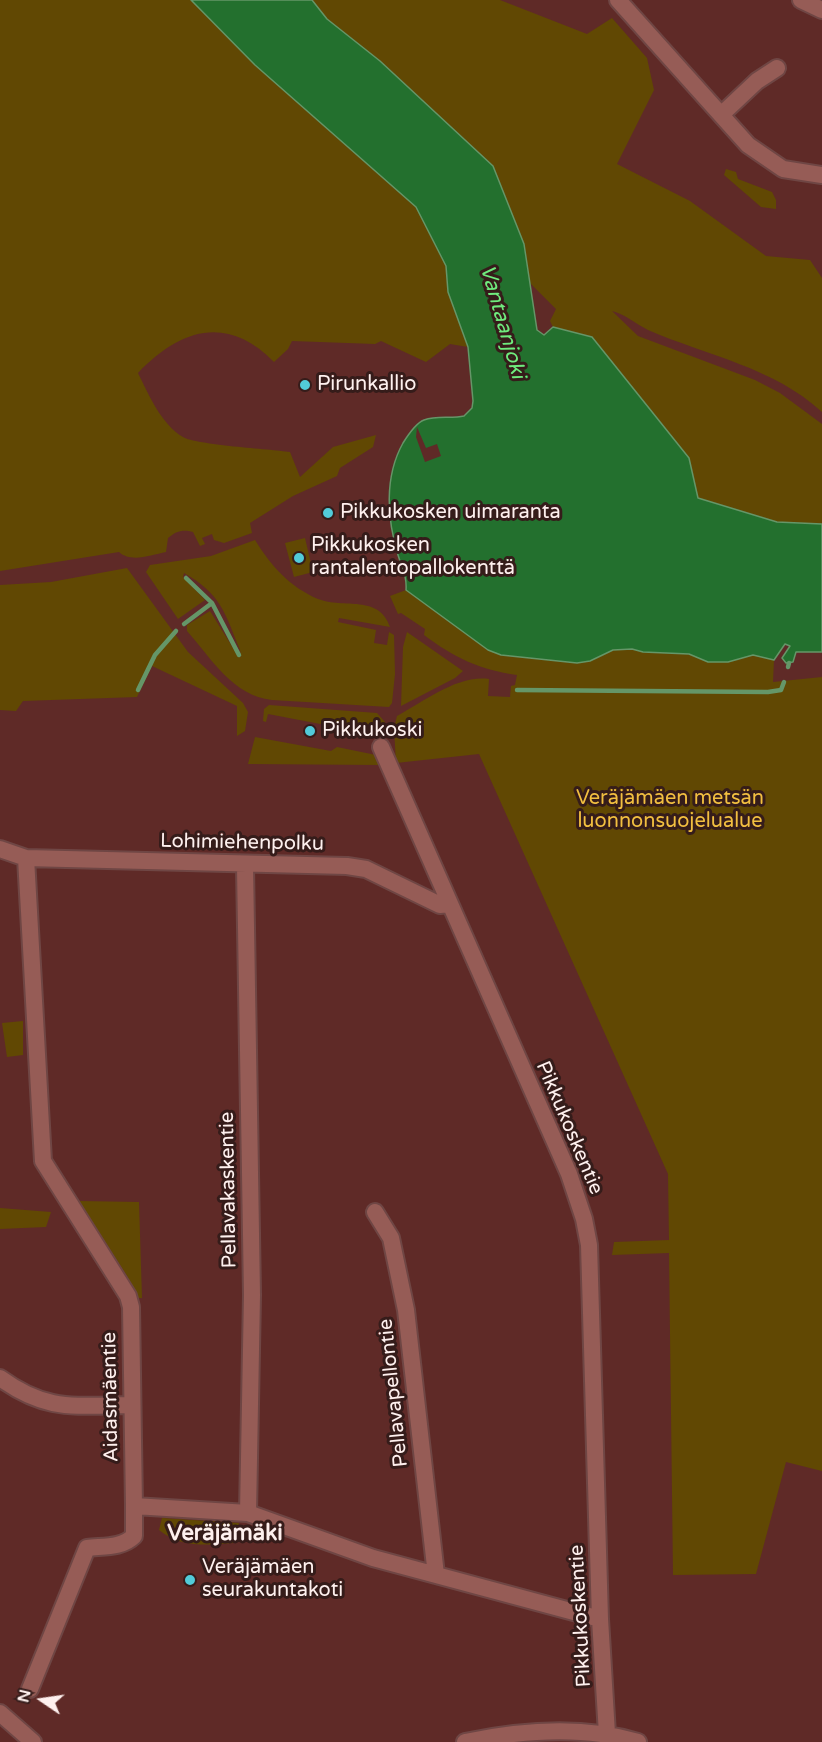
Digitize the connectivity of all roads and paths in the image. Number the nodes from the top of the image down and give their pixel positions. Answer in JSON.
{"nodes":[{"id":1,"x":618,"y":0,"type":"edge"},
{"id":2,"x":801,"y":0,"type":"edge"},
{"id":3,"x":822,"y":10,"type":"edge"},
{"id":4,"x":777,"y":68,"type":"dead end"},
{"id":5,"x":722,"y":114,"type":"junction"},
{"id":6,"x":822,"y":175,"type":"edge"},
{"id":7,"x":381,"y":747,"type":"dead end"},
{"id":8,"x":0,"y":849,"type":"edge"},
{"id":9,"x":26,"y":858,"type":"junction"},
{"id":10,"x":246,"y":866,"type":"junction"},
{"id":11,"x":450,"y":904,"type":"junction"},
{"id":12,"x":375,"y":1212,"type":"dead end"},
{"id":13,"x":0,"y":1378,"type":"edge"},
{"id":14,"x":132,"y":1405,"type":"junction"},
{"id":15,"x":134,"y":1506,"type":"junction"},
{"id":16,"x":248,"y":1513,"type":"junction"},
{"id":17,"x":436,"y":1575,"type":"junction"},
{"id":18,"x":600,"y":1619,"type":"junction"},
{"id":19,"x":30,"y":1689,"type":"dead end"},
{"id":20,"x":2,"y":1720,"type":"edge"},
{"id":21,"x":607,"y":1734,"type":"junction"},
{"id":22,"x":33,"y":1742,"type":"edge"},
{"id":23,"x":465,"y":1742,"type":"edge"},
{"id":24,"x":638,"y":1742,"type":"edge"}],
"edges":[{"from":1,"to":5,"type":"street"},
{"from":2,"to":3,"type":"street"},
{"from":4,"to":5,"type":"street"},
{"from":5,"to":6,"type":"street"},
{"from":7,"to":11,"type":"street","name":"Pikkukoskentie"},
{"from":8,"to":9,"type":"street"},
{"from":9,"to":10,"type":"street","name":"Lohimiehenpolku"},
{"from":9,"to":14,"type":"street","name":"Aidasmäentie"},
{"from":10,"to":11,"type":"street","name":"Lohimiehenpolku"},
{"from":10,"to":16,"type":"street","name":"Pellavakaskentie"},
{"from":11,"to":18,"type":"street","name":"Pikkukoskentie"},
{"from":12,"to":17,"type":"street","name":"Pellavapellontie"},
{"from":13,"to":14,"type":"street"},
{"from":14,"to":15,"type":"street","name":"Aidasmäentie"},
{"from":15,"to":16,"type":"street"},
{"from":15,"to":19,"type":"street","name":"Aidasmäentie"},
{"from":16,"to":17,"type":"street"},
{"from":17,"to":18,"type":"street"},
{"from":18,"to":21,"type":"street","name":"Pikkukoskentie"},
{"from":20,"to":22,"type":"street"},
{"from":21,"to":23,"type":"street"},
{"from":21,"to":24,"type":"street"}]}
